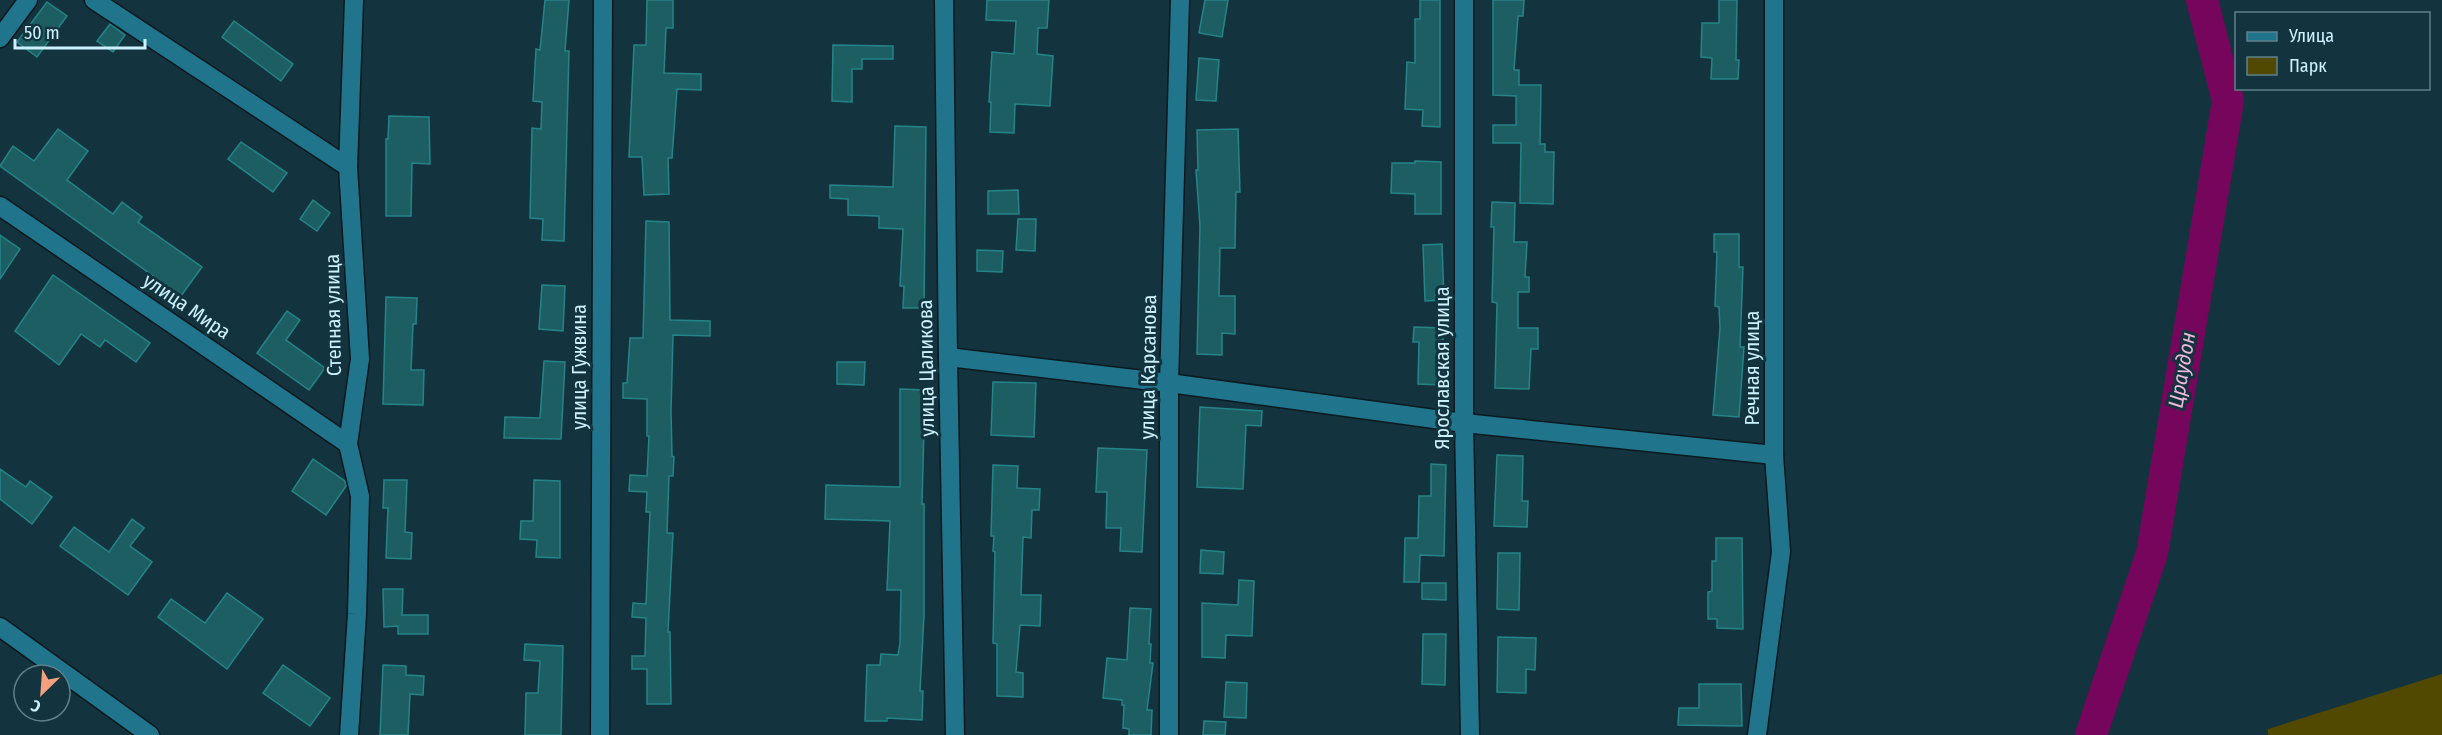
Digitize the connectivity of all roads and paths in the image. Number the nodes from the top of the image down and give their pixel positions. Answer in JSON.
{"nodes":[{"id":1,"x":28,"y":0,"type":"edge"},
{"id":2,"x":94,"y":0,"type":"edge"},
{"id":3,"x":354,"y":0,"type":"edge"},
{"id":4,"x":603,"y":0,"type":"edge"},
{"id":5,"x":944,"y":0,"type":"edge"},
{"id":6,"x":1180,"y":0,"type":"edge"},
{"id":7,"x":1464,"y":0,"type":"edge"},
{"id":8,"x":1774,"y":0,"type":"edge"},
{"id":9,"x":0,"y":38,"type":"edge"},
{"id":10,"x":348,"y":167,"type":"junction"},
{"id":11,"x":0,"y":206,"type":"edge"},
{"id":12,"x":948,"y":357,"type":"junction"},
{"id":13,"x":1169,"y":383,"type":"junction"},
{"id":14,"x":1464,"y":423,"type":"junction"},
{"id":15,"x":348,"y":444,"type":"junction"},
{"id":16,"x":1774,"y":455,"type":"junction"},
{"id":17,"x":0,"y":627,"type":"edge"},
{"id":18,"x":150,"y":735,"type":"edge"},
{"id":19,"x":348,"y":735,"type":"edge"},
{"id":20,"x":600,"y":735,"type":"edge"},
{"id":21,"x":955,"y":735,"type":"edge"},
{"id":22,"x":1169,"y":735,"type":"edge"},
{"id":23,"x":1470,"y":735,"type":"edge"},
{"id":24,"x":1757,"y":735,"type":"edge"}],
"edges":[{"from":1,"to":9,"type":"street"},
{"from":2,"to":10,"type":"street"},
{"from":3,"to":10,"type":"street","name":"Степная улица"},
{"from":4,"to":20,"type":"street","name":"улица Гужвина"},
{"from":5,"to":12,"type":"street","name":"улица Цаликова"},
{"from":6,"to":13,"type":"street","name":"улица Карсанова"},
{"from":7,"to":14,"type":"street","name":"Ярославская улица"},
{"from":8,"to":16,"type":"street","name":"Речная улица"},
{"from":10,"to":15,"type":"street","name":"Степная улица"},
{"from":11,"to":15,"type":"street","name":"улица Мира"},
{"from":12,"to":13,"type":"street"},
{"from":12,"to":21,"type":"street","name":"улица Цаликова"},
{"from":13,"to":14,"type":"street"},
{"from":13,"to":22,"type":"street","name":"улица Карсанова"},
{"from":14,"to":16,"type":"street"},
{"from":14,"to":23,"type":"street","name":"Ярославская улица"},
{"from":15,"to":19,"type":"street","name":"Степная улица"},
{"from":16,"to":24,"type":"street","name":"Речная улица"},
{"from":17,"to":18,"type":"street"}]}
